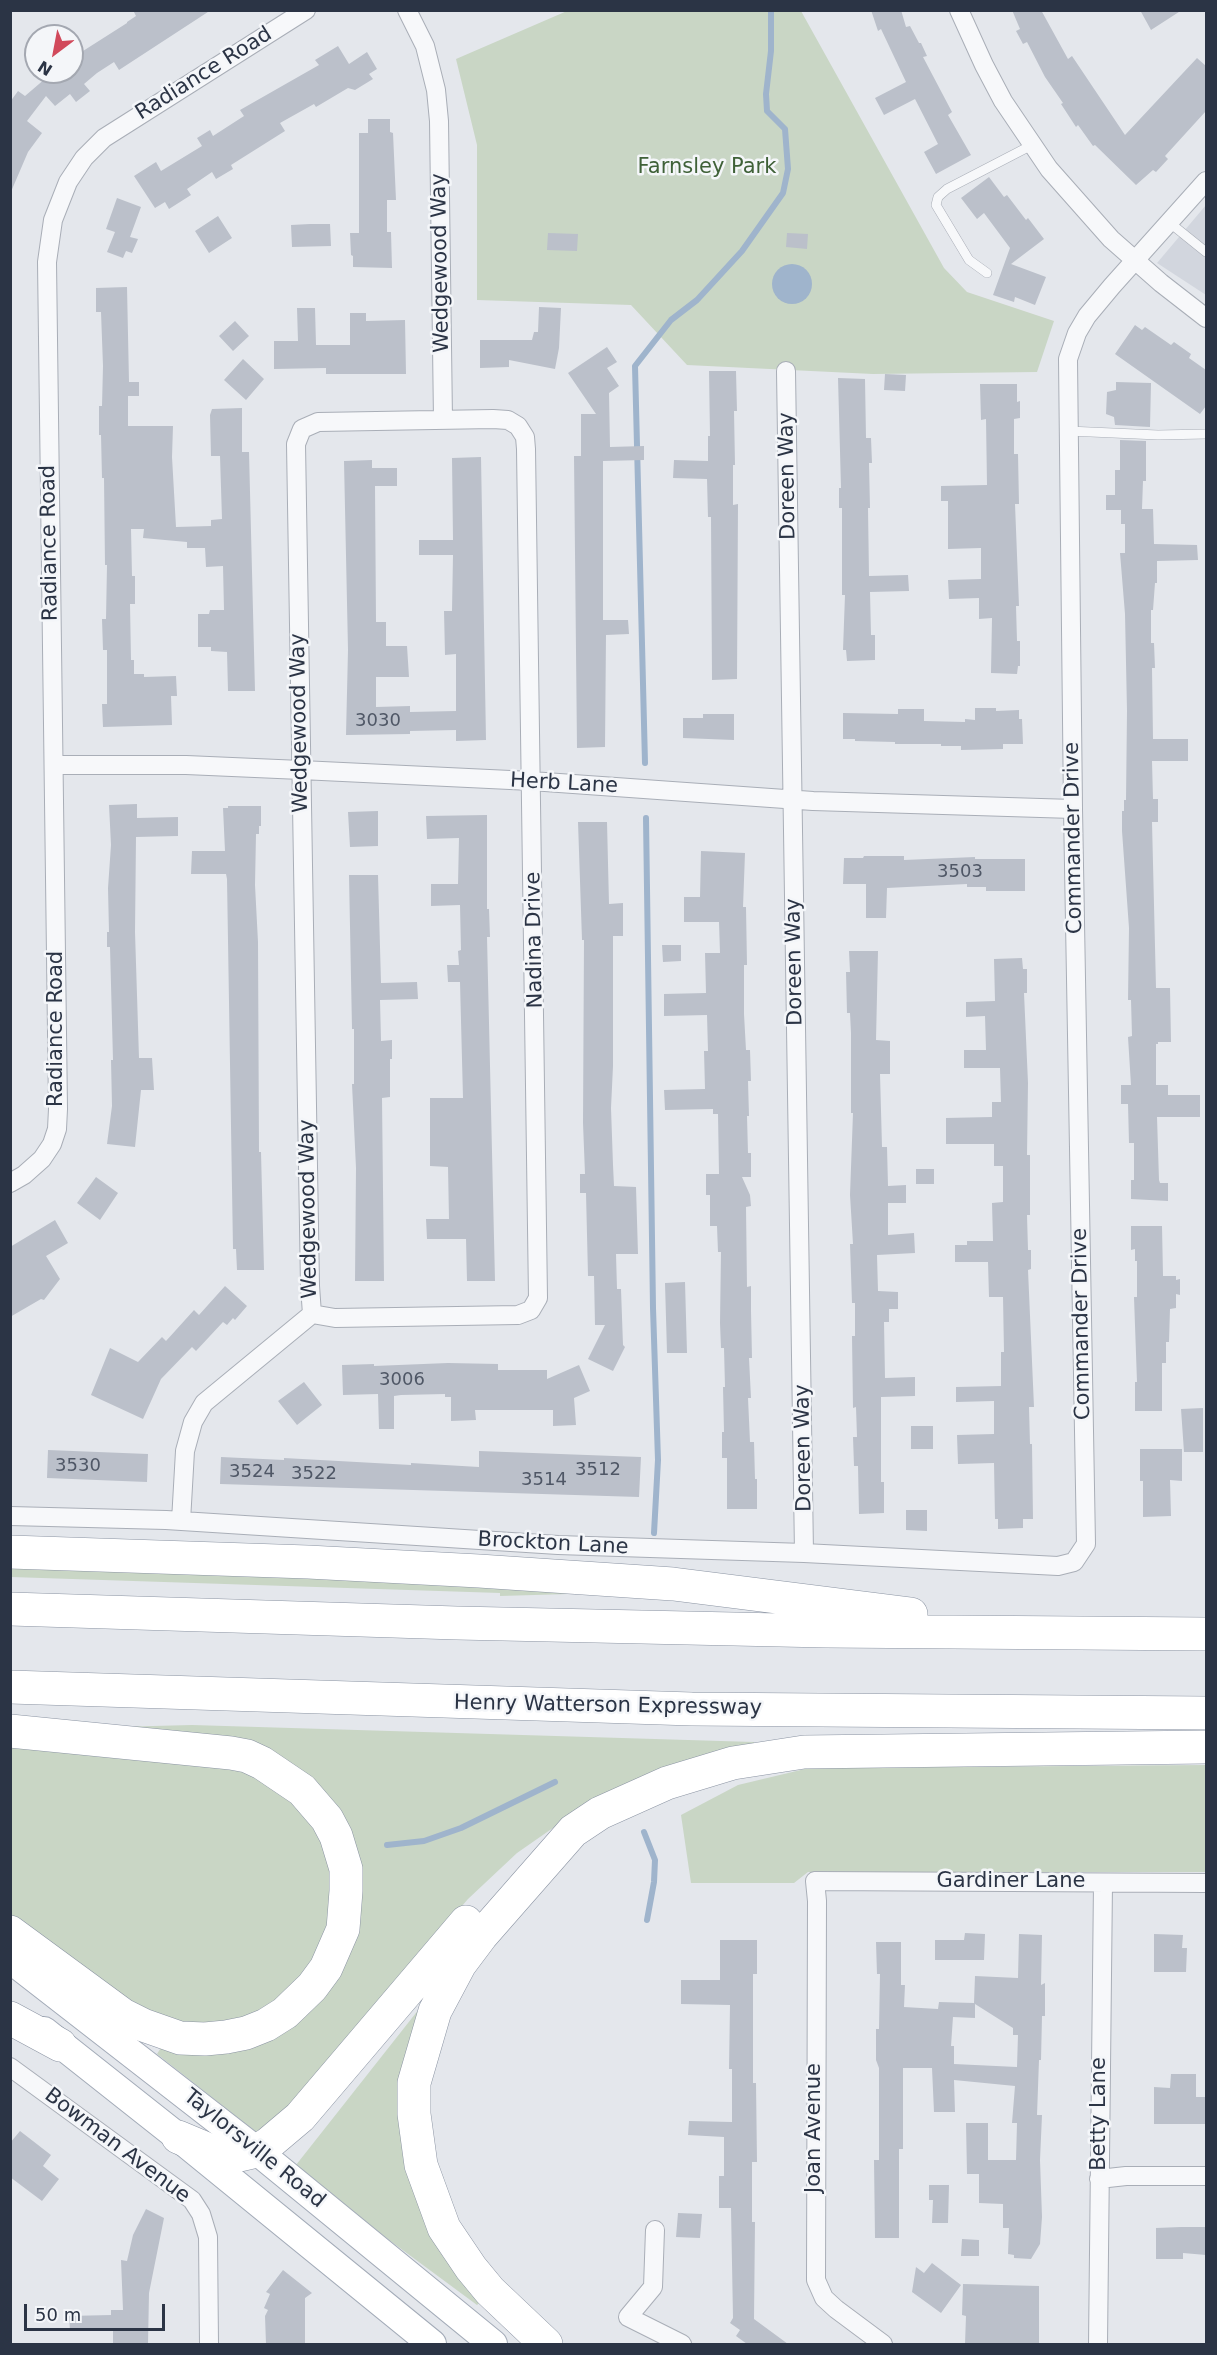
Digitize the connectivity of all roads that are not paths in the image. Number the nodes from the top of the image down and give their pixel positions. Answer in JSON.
{"nodes":[{"id":1,"x":306,"y":10,"type":"edge"},
{"id":2,"x":407,"y":10,"type":"edge"},
{"id":3,"x":959,"y":10,"type":"edge"},
{"id":4,"x":1032,"y":145,"type":"junction"},
{"id":5,"x":1206,"y":181,"type":"edge"},
{"id":6,"x":1170,"y":223,"type":"junction"},
{"id":7,"x":1206,"y":252,"type":"edge"},
{"id":8,"x":1135,"y":260,"type":"junction"},
{"id":9,"x":987,"y":273,"type":"dead end"},
{"id":10,"x":1206,"y":318,"type":"edge"},
{"id":11,"x":786,"y":371,"type":"dead end"},
{"id":12,"x":443,"y":420,"type":"junction"},
{"id":13,"x":1068,"y":431,"type":"junction"},
{"id":14,"x":1206,"y":434,"type":"edge"},
{"id":15,"x":54,"y":765,"type":"junction"},
{"id":16,"x":301,"y":770,"type":"junction"},
{"id":17,"x":531,"y":781,"type":"junction"},
{"id":18,"x":792,"y":798,"type":"junction"},
{"id":19,"x":1073,"y":809,"type":"junction"},
{"id":20,"x":10,"y":1183,"type":"edge"},
{"id":21,"x":312,"y":1314,"type":"junction"},
{"id":22,"x":10,"y":1516,"type":"edge"},
{"id":23,"x":181,"y":1521,"type":"junction"},
{"id":24,"x":1086,"y":1544,"type":"joint"},
{"id":25,"x":10,"y":1552,"type":"edge"},
{"id":26,"x":804,"y":1553,"type":"junction"},
{"id":27,"x":10,"y":1609,"type":"edge"},
{"id":28,"x":1067,"y":1634,"type":"junction"},
{"id":29,"x":1206,"y":1634,"type":"edge"},
{"id":30,"x":10,"y":1687,"type":"edge"},
{"id":31,"x":1206,"y":1713,"type":"edge"},
{"id":32,"x":10,"y":1731,"type":"edge"},
{"id":33,"x":1206,"y":1747,"type":"edge"},
{"id":34,"x":548,"y":1861,"type":"junction"},
{"id":35,"x":815,"y":1881,"type":"joint"},
{"id":36,"x":1103,"y":1883,"type":"junction"},
{"id":37,"x":1206,"y":1883,"type":"edge"},
{"id":38,"x":10,"y":1932,"type":"edge"},
{"id":39,"x":10,"y":1959,"type":"edge"},
{"id":40,"x":10,"y":2005,"type":"edge"},
{"id":41,"x":10,"y":2018,"type":"edge"},
{"id":42,"x":60,"y":2045,"type":"junction"},
{"id":43,"x":10,"y":2067,"type":"edge"},
{"id":44,"x":178,"y":2137,"type":"junction"},
{"id":45,"x":257,"y":2151,"type":"junction"},
{"id":46,"x":1206,"y":2176,"type":"edge"},
{"id":47,"x":1099,"y":2179,"type":"junction"},
{"id":48,"x":655,"y":2230,"type":"dead end"},
{"id":49,"x":209,"y":2344,"type":"edge"},
{"id":50,"x":432,"y":2344,"type":"edge"},
{"id":51,"x":493,"y":2344,"type":"edge"},
{"id":52,"x":546,"y":2344,"type":"edge"},
{"id":53,"x":682,"y":2344,"type":"edge"},
{"id":54,"x":883,"y":2344,"type":"edge"},
{"id":55,"x":1098,"y":2344,"type":"edge"}],
"edges":[{"from":1,"to":15,"type":"street","name":"Radiance Road"},
{"from":2,"to":12,"type":"street","name":"Wedgewood Way"},
{"from":3,"to":4,"type":"street"},
{"from":4,"to":8,"type":"street"},
{"from":4,"to":9,"type":"lane"},
{"from":5,"to":6,"type":"street","name":"Commander Drive"},
{"from":6,"to":7,"type":"lane"},
{"from":6,"to":8,"type":"street","name":"Commander Drive"},
{"from":8,"to":10,"type":"street"},
{"from":8,"to":13,"type":"street","name":"Commander Drive"},
{"from":11,"to":18,"type":"street","name":"Doreen Way"},
{"from":12,"to":16,"type":"street","name":"Wedgewood Way"},
{"from":12,"to":17,"type":"street","name":"Nadina Drive"},
{"from":13,"to":14,"type":"lane"},
{"from":13,"to":19,"type":"street","name":"Commander Drive"},
{"from":15,"to":16,"type":"street","name":"Herb Lane"},
{"from":15,"to":20,"type":"street","name":"Radiance Road"},
{"from":16,"to":17,"type":"street","name":"Herb Lane"},
{"from":16,"to":21,"type":"street","name":"Wedgewood Way"},
{"from":17,"to":18,"type":"street","name":"Herb Lane"},
{"from":17,"to":21,"type":"street","name":"Nadina Drive"},
{"from":18,"to":19,"type":"street","name":"Herb Lane"},
{"from":18,"to":26,"type":"street","name":"Doreen Way"},
{"from":19,"to":24,"type":"street","name":"Commander Drive"},
{"from":21,"to":23,"type":"street","name":"Wedgewood Way"},
{"from":22,"to":23,"type":"street","name":"Brockton Lane"},
{"from":23,"to":26,"type":"street","name":"Brockton Lane"},
{"from":24,"to":26,"type":"street","name":"Brockton Lane"},
{"from":25,"to":28,"type":"highway"},
{"from":27,"to":28,"type":"highway"},
{"from":28,"to":29,"type":"highway"},
{"from":30,"to":31,"type":"highway","name":"Henry Watterson Expressway"},
{"from":32,"to":38,"type":"highway"},
{"from":33,"to":34,"type":"highway"},
{"from":34,"to":45,"type":"highway"},
{"from":34,"to":52,"type":"highway"},
{"from":35,"to":36,"type":"street","name":"Gardiner Lane"},
{"from":35,"to":54,"type":"street","name":"Joan Avenue"},
{"from":36,"to":37,"type":"street","name":"Gardiner Lane"},
{"from":36,"to":47,"type":"street","name":"Betty Lane"},
{"from":39,"to":45,"type":"main road","name":"Taylorsville Road"},
{"from":40,"to":42,"type":"main road","name":"Taylorsville Road"},
{"from":41,"to":42,"type":"highway"},
{"from":42,"to":44,"type":"main road","name":"Taylorsville Road"},
{"from":43,"to":49,"type":"street","name":"Bowman Avenue"},
{"from":44,"to":45,"type":"highway"},
{"from":44,"to":50,"type":"main road","name":"Taylorsville Road"},
{"from":45,"to":51,"type":"main road","name":"Taylorsville Road"},
{"from":46,"to":47,"type":"street"},
{"from":47,"to":55,"type":"street","name":"Betty Lane"},
{"from":48,"to":53,"type":"street"}]}
